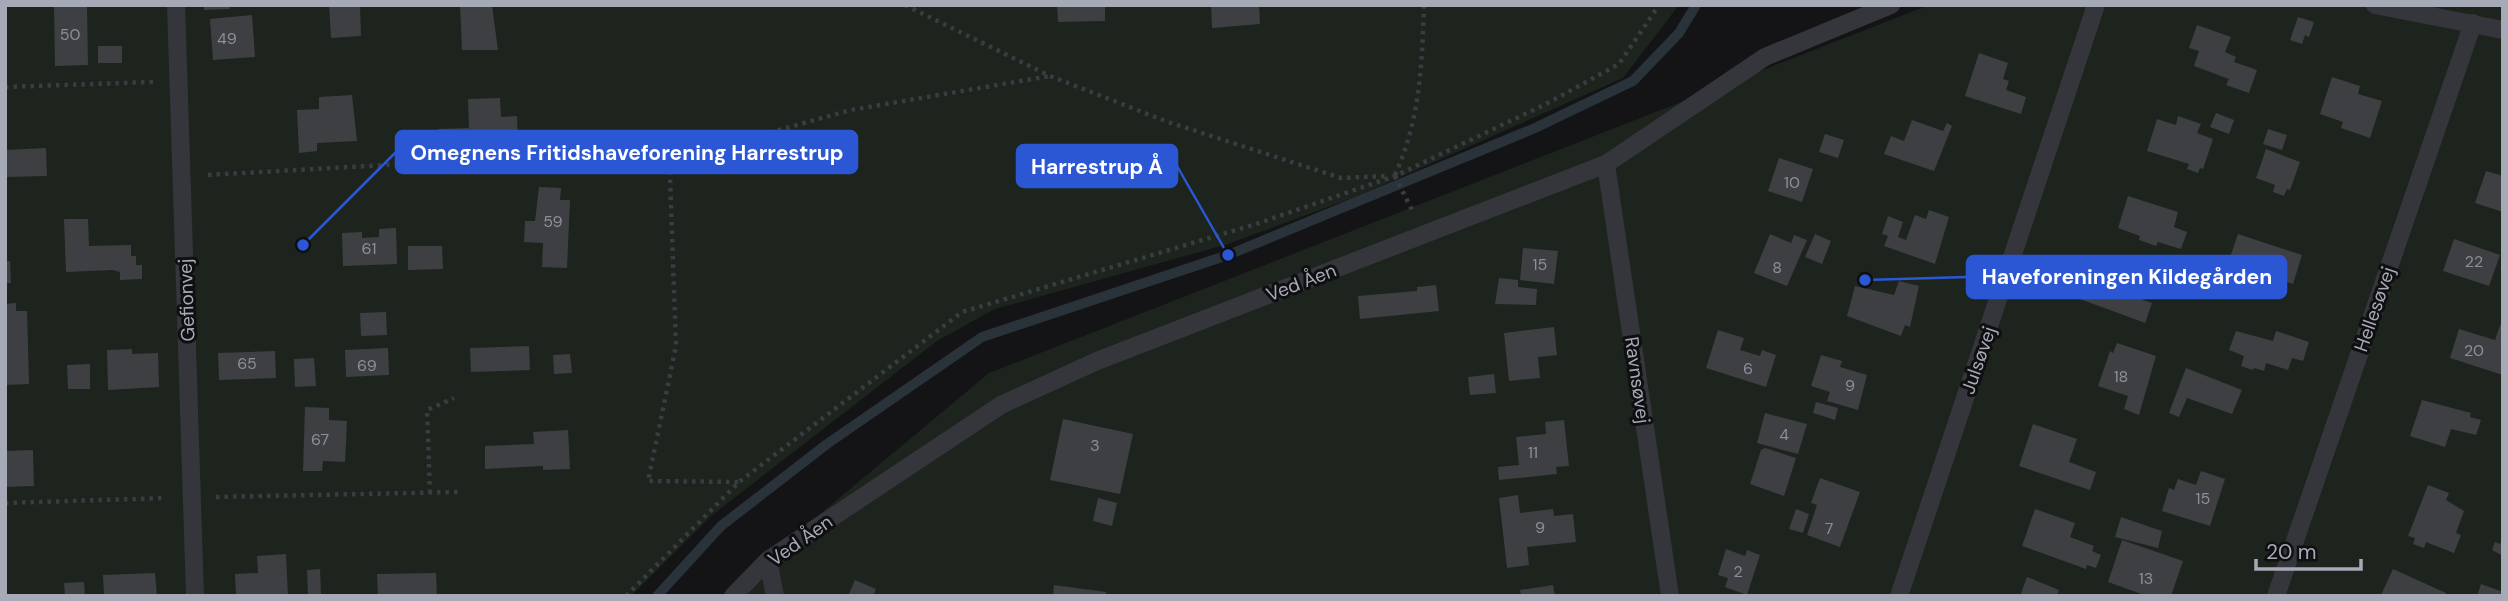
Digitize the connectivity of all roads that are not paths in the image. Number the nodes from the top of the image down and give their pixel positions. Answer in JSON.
{"nodes":[{"id":1,"x":176,"y":5,"type":"edge"},
{"id":2,"x":1891,"y":5,"type":"edge"},
{"id":3,"x":2096,"y":5,"type":"edge"},
{"id":4,"x":2375,"y":5,"type":"edge"},
{"id":5,"x":2473,"y":23,"type":"junction"},
{"id":6,"x":2503,"y":30,"type":"edge"},
{"id":7,"x":1606,"y":164,"type":"junction"},
{"id":8,"x":768,"y":560,"type":"junction"},
{"id":9,"x":195,"y":596,"type":"edge"},
{"id":10,"x":733,"y":596,"type":"edge"},
{"id":11,"x":775,"y":596,"type":"edge"},
{"id":12,"x":1670,"y":596,"type":"edge"},
{"id":13,"x":1899,"y":596,"type":"edge"},
{"id":14,"x":2276,"y":596,"type":"edge"}],
"edges":[{"from":1,"to":9,"type":"lane","name":"Gefionvej"},
{"from":2,"to":7,"type":"lane","name":"Ved Åen"},
{"from":3,"to":13,"type":"lane","name":"Julsøvej"},
{"from":4,"to":5,"type":"lane"},
{"from":5,"to":6,"type":"lane"},
{"from":5,"to":14,"type":"lane","name":"Hellesøvej"},
{"from":7,"to":8,"type":"lane","name":"Ved Åen"},
{"from":7,"to":12,"type":"lane","name":"Ravnsøvej"},
{"from":8,"to":10,"type":"lane","name":"Ved Åen"},
{"from":8,"to":11,"type":"lane"}]}
